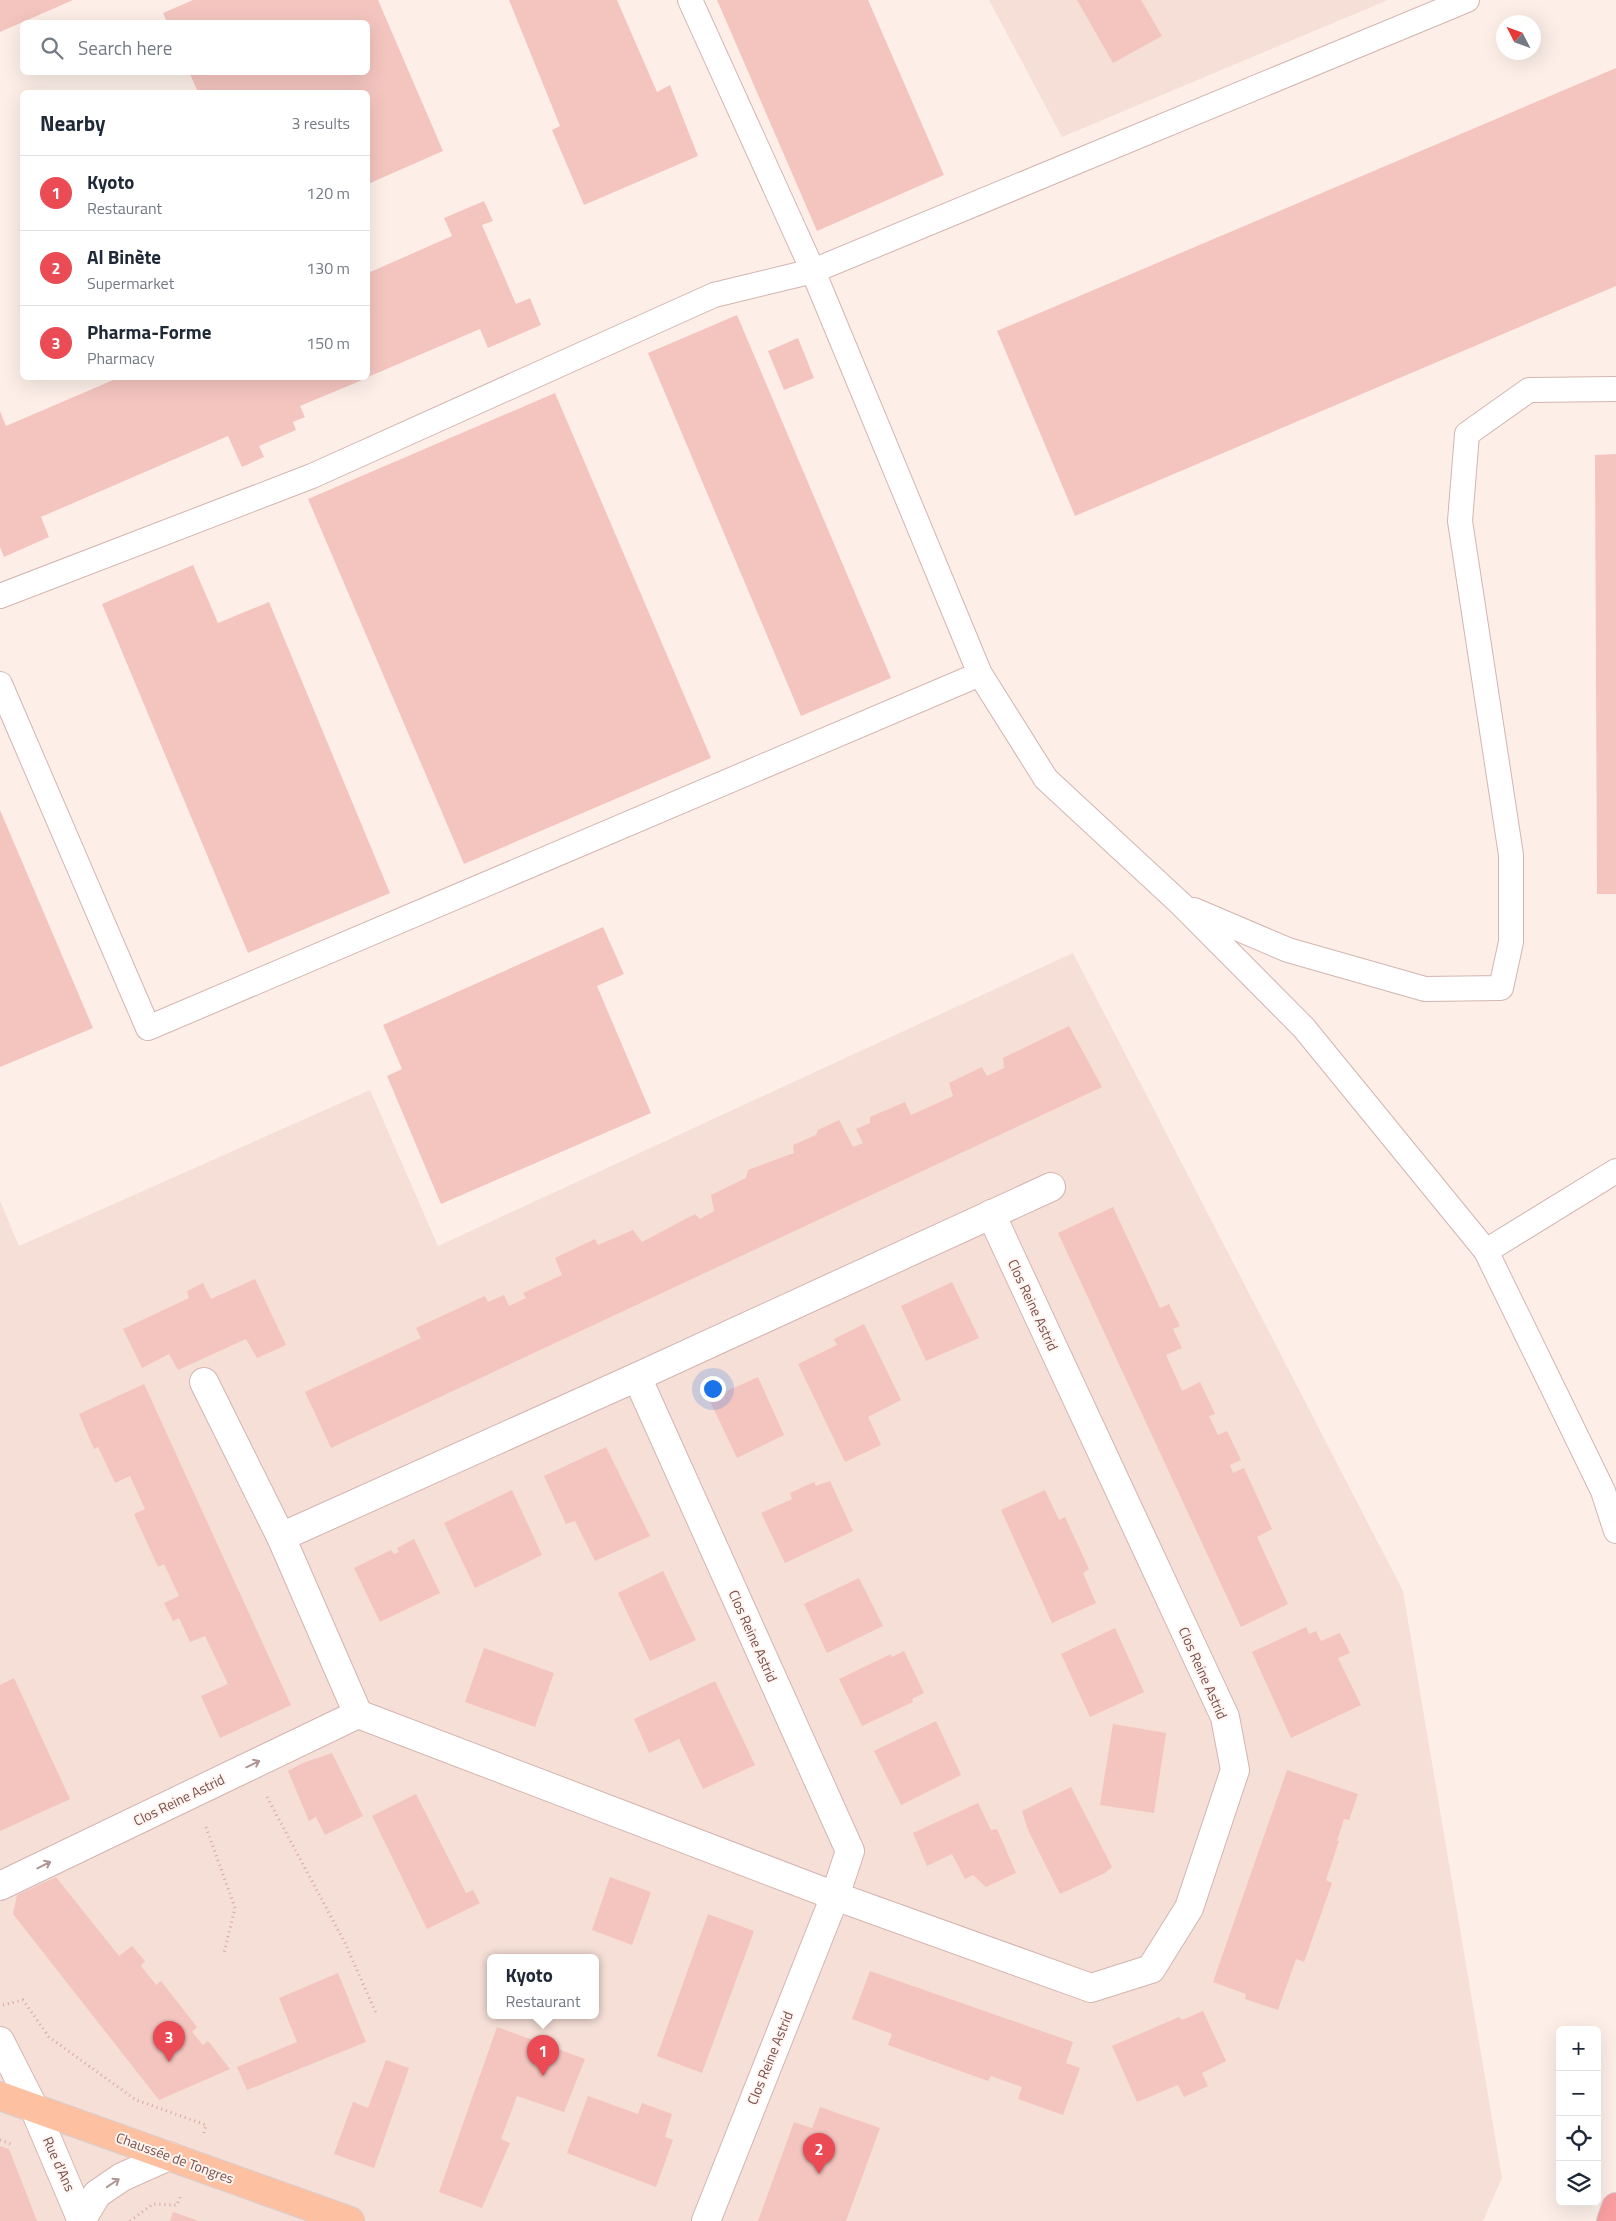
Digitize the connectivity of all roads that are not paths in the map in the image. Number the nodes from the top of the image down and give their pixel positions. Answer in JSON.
{"nodes":[{"id":1,"x":690,"y":0,"type":"edge"},
{"id":2,"x":1467,"y":0,"type":"edge"},
{"id":3,"x":814,"y":271,"type":"junction"},
{"id":4,"x":1616,"y":389,"type":"edge"},
{"id":5,"x":0,"y":596,"type":"edge"},
{"id":6,"x":980,"y":674,"type":"junction"},
{"id":7,"x":0,"y":684,"type":"edge"},
{"id":8,"x":1182,"y":905,"type":"junction"},
{"id":9,"x":1616,"y":1171,"type":"edge"},
{"id":10,"x":1051,"y":1187,"type":"dead end"},
{"id":11,"x":990,"y":1214,"type":"junction"},
{"id":12,"x":1486,"y":1251,"type":"junction"},
{"id":13,"x":637,"y":1378,"type":"junction"},
{"id":14,"x":204,"y":1382,"type":"dead end"},
{"id":15,"x":1609,"y":1496,"type":"edge"},
{"id":16,"x":1616,"y":1530,"type":"edge"},
{"id":17,"x":281,"y":1537,"type":"junction"},
{"id":18,"x":358,"y":1714,"type":"junction"},
{"id":19,"x":0,"y":1886,"type":"edge"},
{"id":20,"x":835,"y":1896,"type":"junction"},
{"id":21,"x":0,"y":2041,"type":"edge"},
{"id":22,"x":0,"y":2096,"type":"edge"},
{"id":23,"x":34,"y":2108,"type":"junction"},
{"id":24,"x":169,"y":2156,"type":"junction"},
{"id":25,"x":1616,"y":2207,"type":"edge"},
{"id":26,"x":82,"y":2220,"type":"edge"},
{"id":27,"x":350,"y":2221,"type":"edge"},
{"id":28,"x":706,"y":2221,"type":"edge"},
{"id":29,"x":1611,"y":2221,"type":"edge"}],
"edges":[{"from":1,"to":3,"type":"lane"},
{"from":2,"to":3,"type":"lane"},
{"from":3,"to":5,"type":"lane"},
{"from":3,"to":6,"type":"lane"},
{"from":4,"to":8,"type":"lane"},
{"from":6,"to":7,"type":"lane"},
{"from":6,"to":8,"type":"lane"},
{"from":8,"to":12,"type":"lane"},
{"from":9,"to":12,"type":"lane"},
{"from":10,"to":11,"type":"street"},
{"from":11,"to":13,"type":"street"},
{"from":11,"to":20,"type":"street","name":"Clos Reine Astrid"},
{"from":12,"to":15,"type":"lane"},
{"from":13,"to":17,"type":"street"},
{"from":13,"to":20,"type":"street","name":"Clos Reine Astrid"},
{"from":14,"to":17,"type":"street"},
{"from":15,"to":16,"type":"lane"},
{"from":17,"to":18,"type":"street"},
{"from":19,"to":18,"type":"street","name":"Clos Reine Astrid","one_way":true},
{"from":18,"to":20,"type":"street","name":"Clos Reine Astrid"},
{"from":20,"to":28,"type":"street","name":"Clos Reine Astrid"},
{"from":21,"to":23,"type":"street","name":"Rue d'Ans"},
{"from":22,"to":23,"type":"main road","name":"Chaussée de Tongres"},
{"from":23,"to":24,"type":"main road","name":"Chaussée de Tongres"},
{"from":23,"to":26,"type":"street","name":"Rue d'Ans"},
{"from":26,"to":24,"type":"street","one_way":true},
{"from":24,"to":27,"type":"main road","name":"Chaussée de Tongres"},
{"from":25,"to":29,"type":"highway"}]}
